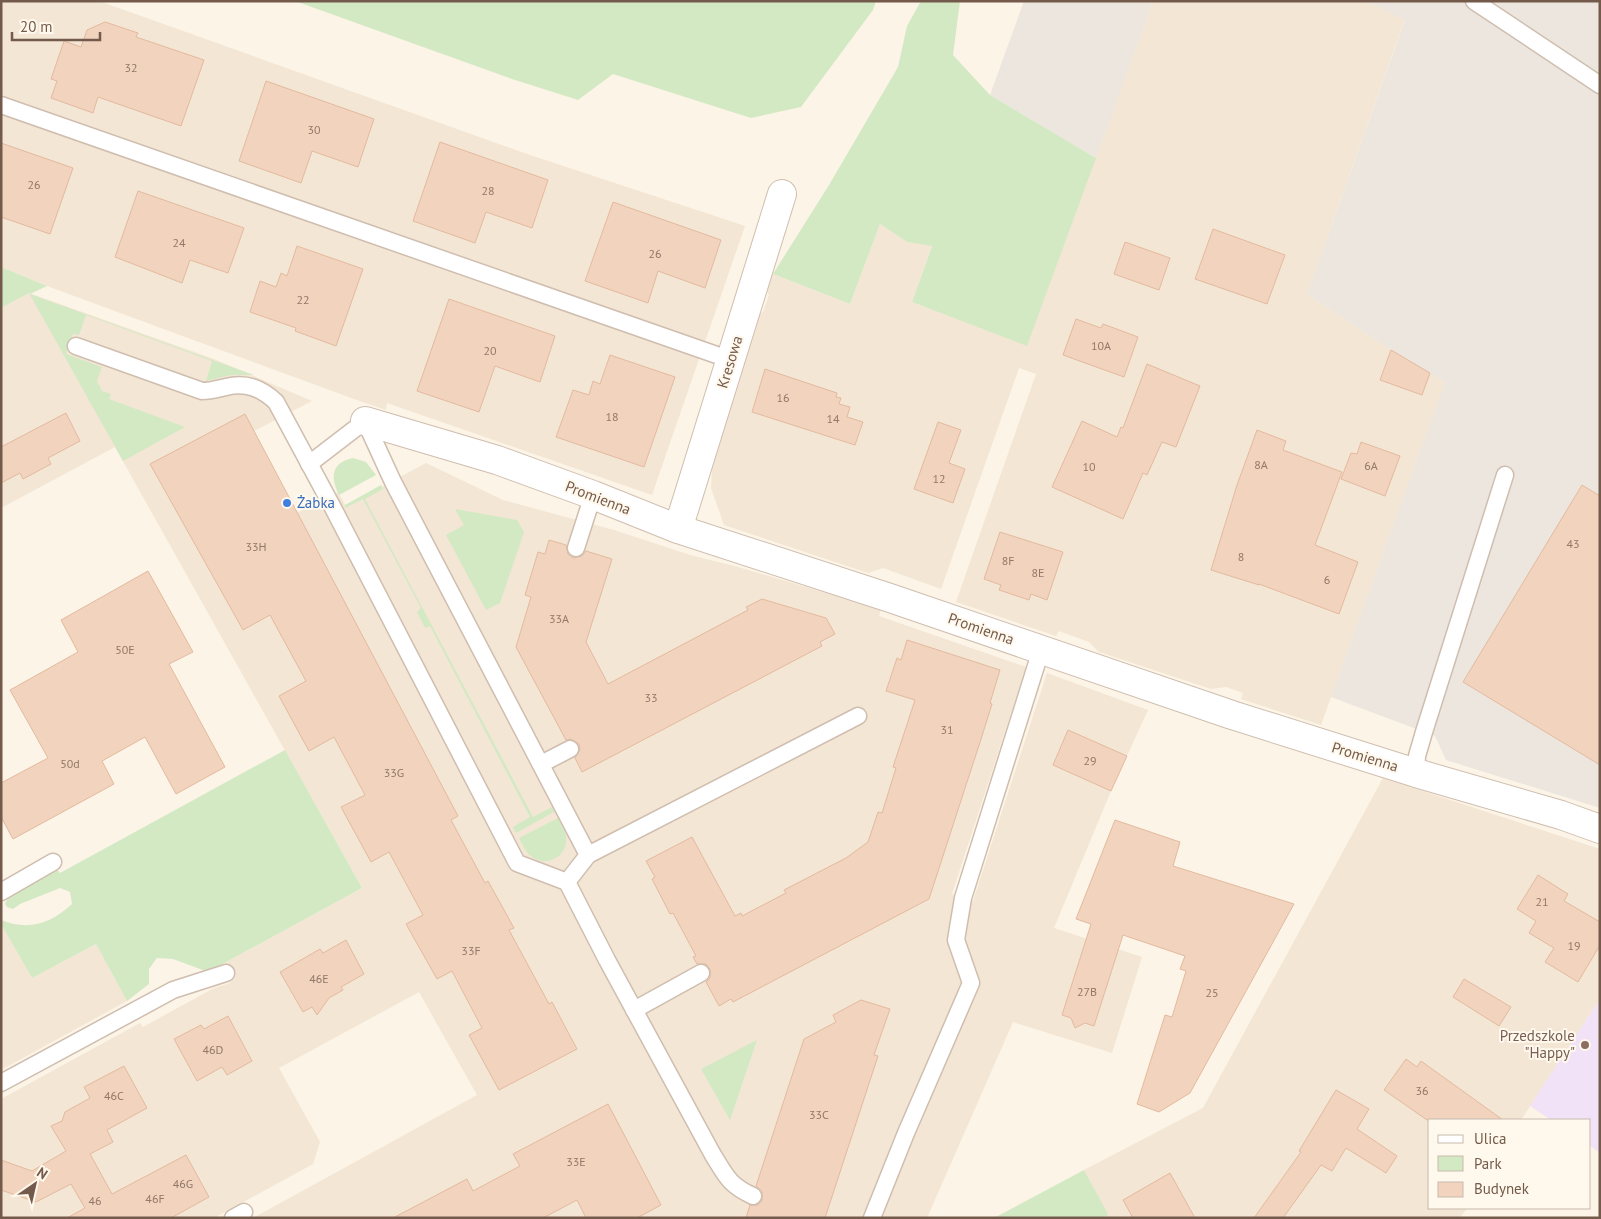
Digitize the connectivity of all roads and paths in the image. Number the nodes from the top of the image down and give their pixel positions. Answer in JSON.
{"nodes":[{"id":1,"x":1474,"y":1,"type":"edge"},
{"id":2,"x":1600,"y":86,"type":"edge"},
{"id":3,"x":1,"y":105,"type":"edge"},
{"id":4,"x":782,"y":194,"type":"dead end"},
{"id":5,"x":76,"y":346,"type":"dead end"},
{"id":6,"x":731,"y":360,"type":"junction"},
{"id":7,"x":365,"y":420,"type":"junction"},
{"id":8,"x":309,"y":464,"type":"junction"},
{"id":9,"x":1505,"y":475,"type":"dead end"},
{"id":10,"x":593,"y":496,"type":"junction"},
{"id":11,"x":678,"y":530,"type":"junction"},
{"id":12,"x":576,"y":548,"type":"dead end"},
{"id":13,"x":1041,"y":650,"type":"junction"},
{"id":14,"x":858,"y":716,"type":"dead end"},
{"id":15,"x":570,"y":749,"type":"dead end"},
{"id":16,"x":541,"y":764,"type":"junction"},
{"id":17,"x":1416,"y":773,"type":"junction"},
{"id":18,"x":1600,"y":828,"type":"edge"},
{"id":19,"x":588,"y":855,"type":"junction"},
{"id":20,"x":54,"y":862,"type":"dead end"},
{"id":21,"x":567,"y":882,"type":"junction"},
{"id":22,"x":1,"y":892,"type":"edge"},
{"id":23,"x":226,"y":973,"type":"dead end"},
{"id":24,"x":701,"y":973,"type":"dead end"},
{"id":25,"x":634,"y":1010,"type":"junction"},
{"id":26,"x":1,"y":1083,"type":"edge"},
{"id":27,"x":753,"y":1196,"type":"dead end"},
{"id":28,"x":872,"y":1218,"type":"edge"}],
"edges":[{"from":1,"to":2,"type":"lane"},
{"from":3,"to":6,"type":"lane"},
{"from":4,"to":6,"type":"street","name":"Kresowa"},
{"from":5,"to":8,"type":"lane"},
{"from":6,"to":11,"type":"street","name":"Kresowa"},
{"from":7,"to":8,"type":"lane"},
{"from":7,"to":10,"type":"street","name":"Promienna"},
{"from":7,"to":16,"type":"lane"},
{"from":8,"to":21,"type":"lane"},
{"from":9,"to":17,"type":"lane"},
{"from":10,"to":11,"type":"street","name":"Promienna"},
{"from":10,"to":12,"type":"lane"},
{"from":11,"to":13,"type":"street","name":"Promienna"},
{"from":13,"to":17,"type":"street","name":"Promienna"},
{"from":13,"to":28,"type":"lane"},
{"from":14,"to":19,"type":"lane"},
{"from":15,"to":16,"type":"lane"},
{"from":16,"to":19,"type":"lane"},
{"from":17,"to":18,"type":"street","name":"Promienna"},
{"from":19,"to":21,"type":"lane"},
{"from":20,"to":22,"type":"lane"},
{"from":21,"to":25,"type":"lane"},
{"from":23,"to":26,"type":"lane"},
{"from":24,"to":25,"type":"lane"},
{"from":25,"to":27,"type":"lane"}]}
